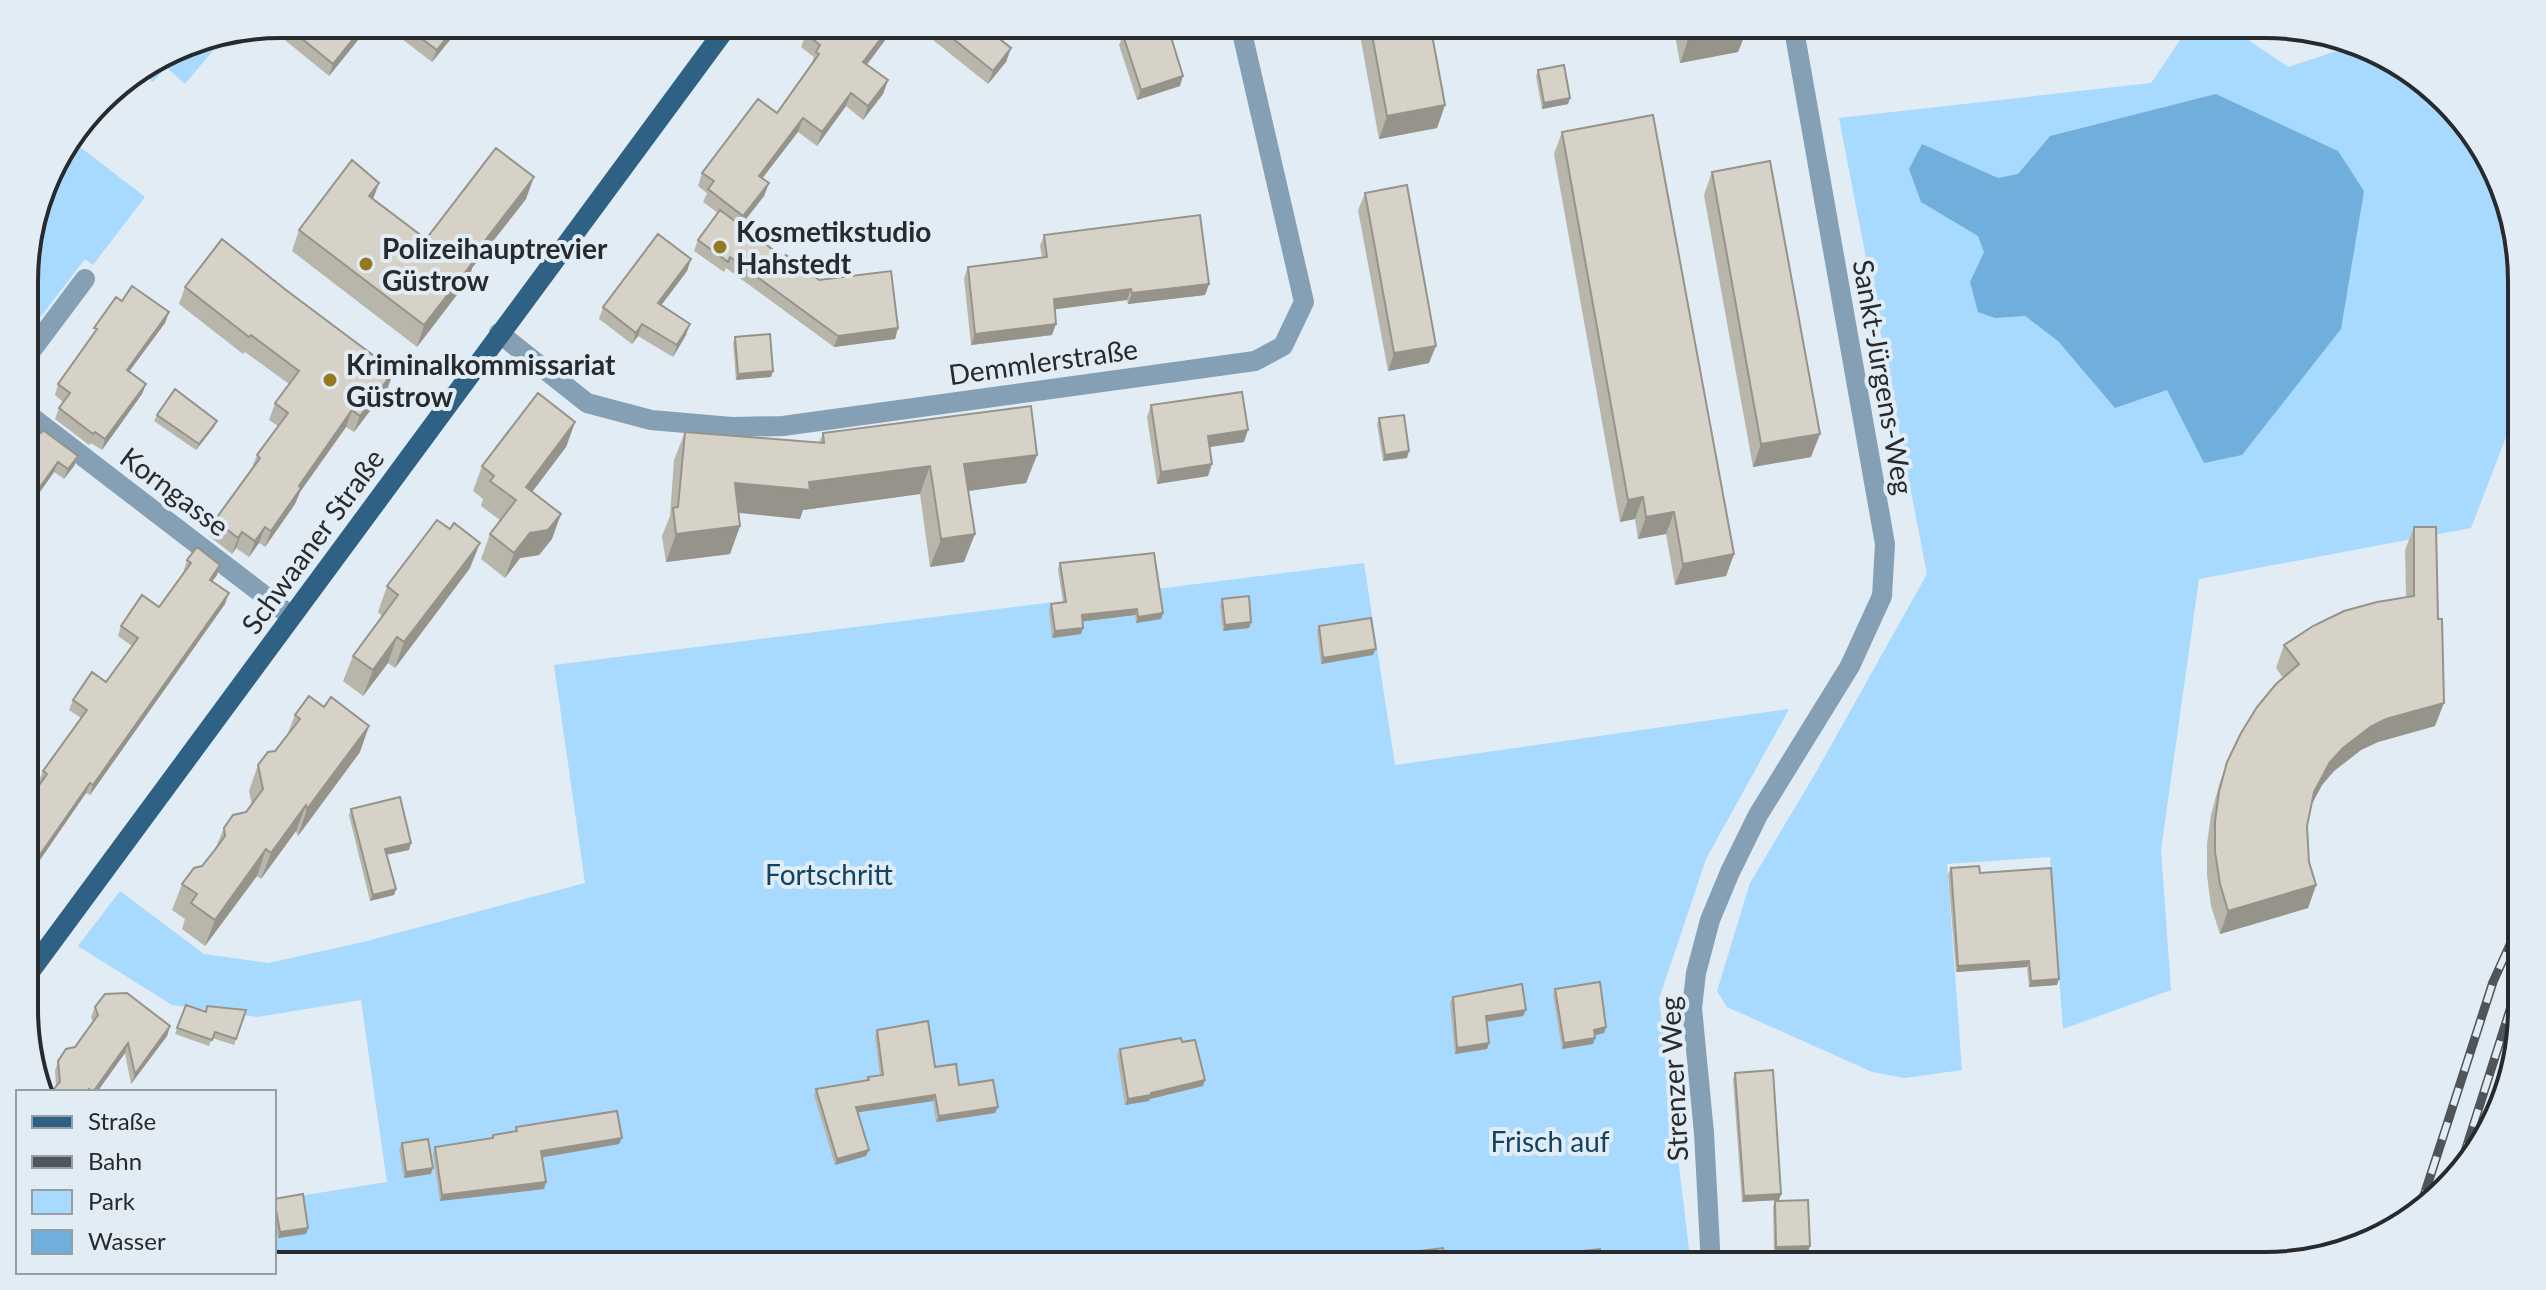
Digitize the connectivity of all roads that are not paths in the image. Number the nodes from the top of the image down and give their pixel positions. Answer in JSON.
{"nodes":[{"id":1,"x":719,"y":38,"type":"edge"},
{"id":2,"x":1243,"y":38,"type":"edge"},
{"id":3,"x":1795,"y":38,"type":"edge"},
{"id":4,"x":85,"y":279,"type":"dead end"},
{"id":5,"x":499,"y":333,"type":"junction"},
{"id":6,"x":39,"y":340,"type":"edge"},
{"id":7,"x":39,"y":423,"type":"edge"},
{"id":8,"x":291,"y":616,"type":"junction"},
{"id":9,"x":1815,"y":725,"type":"joint"},
{"id":10,"x":38,"y":961,"type":"edge"},
{"id":11,"x":1710,"y":1251,"type":"edge"}],
"edges":[{"from":1,"to":5,"type":"main road","name":"Schwaaner Straße"},
{"from":2,"to":5,"type":"street","name":"Demmlerstraße"},
{"from":3,"to":9,"type":"street","name":"Sankt-Jürgens-Weg"},
{"from":4,"to":6,"type":"street"},
{"from":5,"to":8,"type":"main road","name":"Schwaaner Straße"},
{"from":7,"to":8,"type":"street","name":"Korngasse"},
{"from":8,"to":10,"type":"main road","name":"Schwaaner Straße"},
{"from":9,"to":11,"type":"street","name":"Strenzer Weg"}]}
